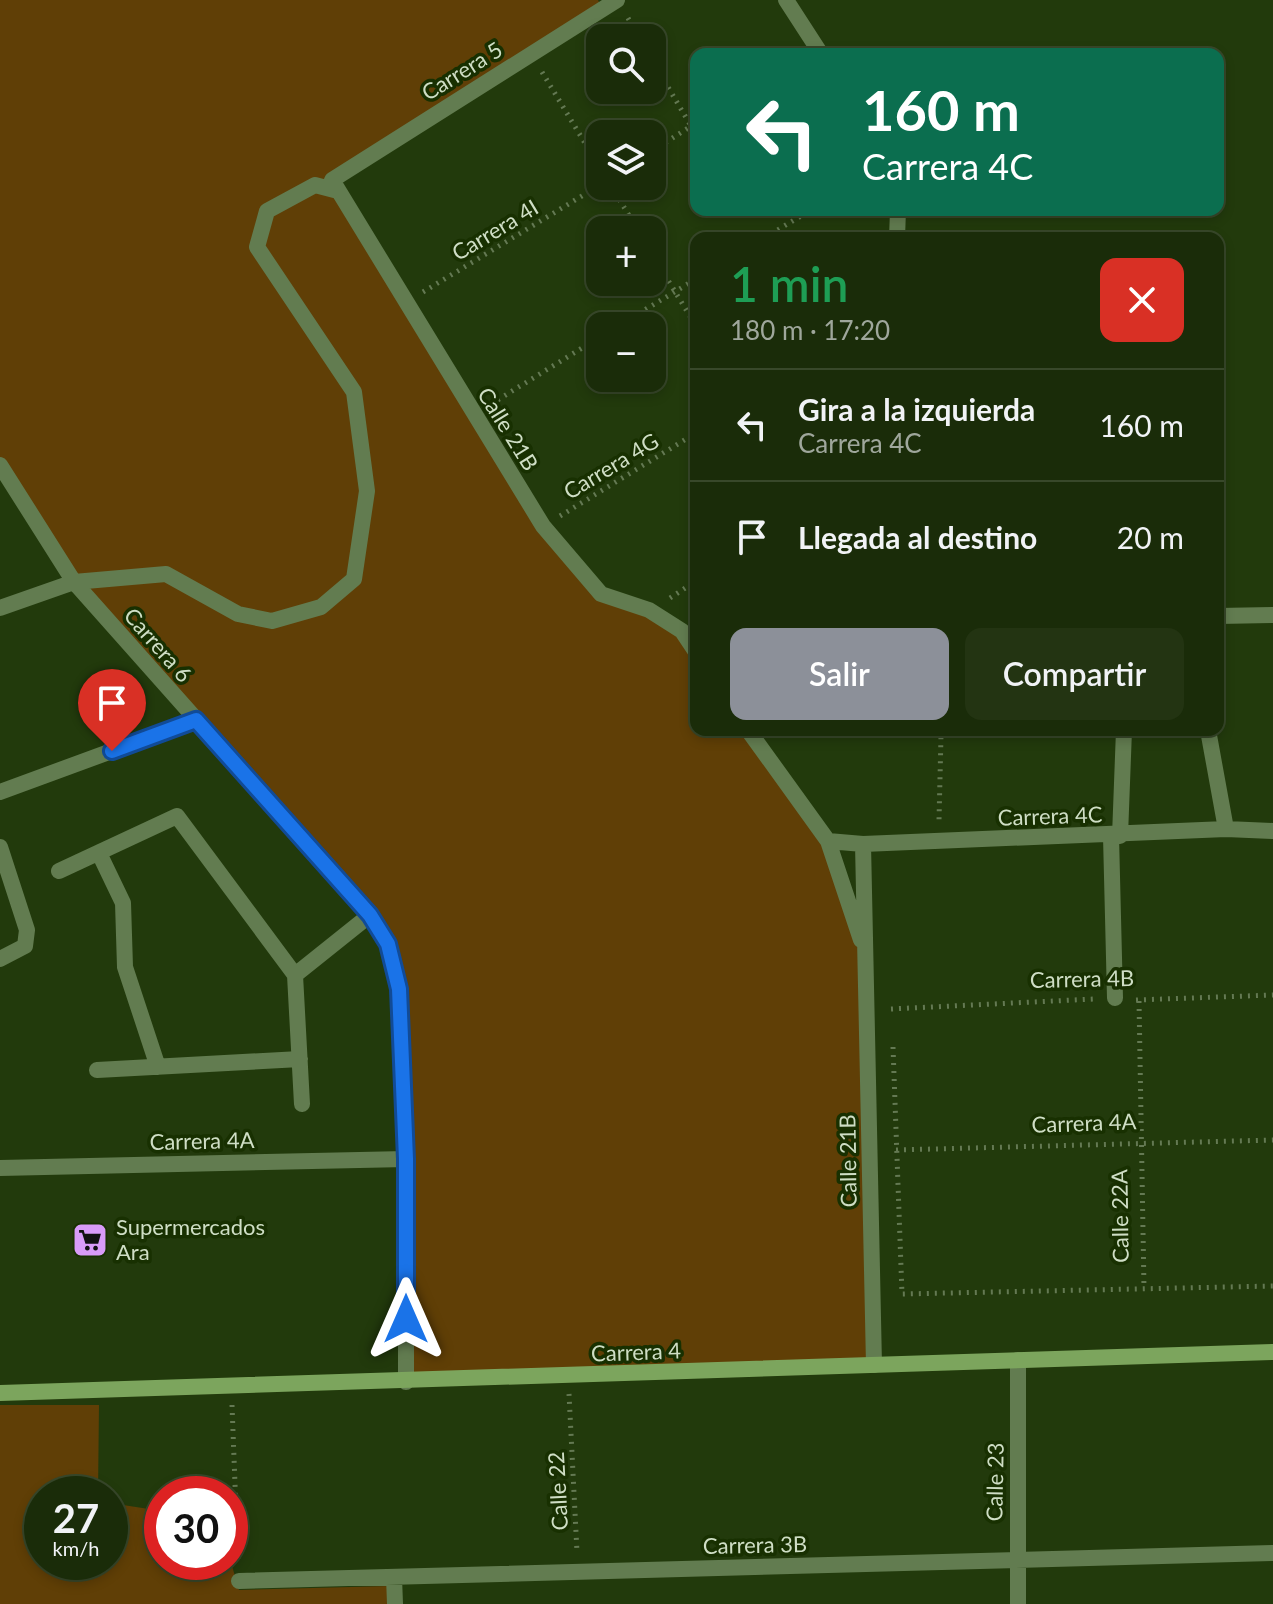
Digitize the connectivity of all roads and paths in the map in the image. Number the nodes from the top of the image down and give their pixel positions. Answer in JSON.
{"nodes":[{"id":1,"x":786,"y":0,"type":"edge"},
{"id":2,"x":606,"y":3,"type":"edge"},
{"id":3,"x":817,"y":48,"type":"edge"},
{"id":4,"x":531,"y":54,"type":"junction"},
{"id":5,"x":666,"y":81,"type":"edge"},
{"id":6,"x":690,"y":118,"type":"edge"},
{"id":7,"x":690,"y":127,"type":"edge"},
{"id":8,"x":666,"y":142,"type":"edge"},
{"id":9,"x":586,"y":145,"type":"edge"},
{"id":10,"x":335,"y":185,"type":"junction"},
{"id":11,"x":586,"y":193,"type":"edge"},
{"id":12,"x":801,"y":216,"type":"edge"},
{"id":13,"x":774,"y":232,"type":"edge"},
{"id":14,"x":666,"y":277,"type":"edge"},
{"id":15,"x":690,"y":283,"type":"edge"},
{"id":16,"x":675,"y":292,"type":"junction"},
{"id":17,"x":406,"y":302,"type":"junction"},
{"id":18,"x":641,"y":312,"type":"edge"},
{"id":19,"x":690,"y":316,"type":"edge"},
{"id":20,"x":586,"y":346,"type":"edge"},
{"id":21,"x":473,"y":415,"type":"junction"},
{"id":22,"x":690,"y":437,"type":"edge"},
{"id":23,"x":0,"y":465,"type":"edge"},
{"id":24,"x":543,"y":526,"type":"junction"},
{"id":25,"x":74,"y":582,"type":"junction"},
{"id":26,"x":0,"y":608,"type":"edge"},
{"id":27,"x":1273,"y":615,"type":"edge"},
{"id":28,"x":1224,"y":616,"type":"edge"},
{"id":29,"x":690,"y":643,"type":"edge"},
{"id":30,"x":196,"y":720,"type":"junction"},
{"id":31,"x":752,"y":736,"type":"edge"},
{"id":32,"x":941,"y":736,"type":"edge"},
{"id":33,"x":1123,"y":736,"type":"edge"},
{"id":34,"x":1209,"y":736,"type":"edge"},
{"id":35,"x":0,"y":792,"type":"edge"},
{"id":36,"x":1226,"y":829,"type":"junction"},
{"id":37,"x":1273,"y":831,"type":"edge"},
{"id":38,"x":1115,"y":836,"type":"junction"},
{"id":39,"x":828,"y":841,"type":"junction"},
{"id":40,"x":939,"y":842,"type":"junction"},
{"id":41,"x":863,"y":844,"type":"junction"},
{"id":42,"x":0,"y":847,"type":"edge"},
{"id":43,"x":99,"y":853,"type":"junction"},
{"id":44,"x":59,"y":871,"type":"dead end"},
{"id":45,"x":370,"y":915,"type":"junction"},
{"id":46,"x":867,"y":956,"type":"junction"},
{"id":47,"x":0,"y":959,"type":"edge"},
{"id":48,"x":295,"y":975,"type":"junction"},
{"id":49,"x":891,"y":994,"type":"dead end"},
{"id":50,"x":1273,"y":995,"type":"edge"},
{"id":51,"x":1115,"y":998,"type":"junction"},
{"id":52,"x":1139,"y":1000,"type":"junction"},
{"id":53,"x":891,"y":1009,"type":"junction"},
{"id":54,"x":892,"y":1025,"type":"dead end"},
{"id":55,"x":892,"y":1040,"type":"dead end"},
{"id":56,"x":300,"y":1059,"type":"junction"},
{"id":57,"x":158,"y":1067,"type":"junction"},
{"id":58,"x":97,"y":1070,"type":"dead end"},
{"id":59,"x":302,"y":1104,"type":"dead end"},
{"id":60,"x":1273,"y":1140,"type":"edge"},
{"id":61,"x":1141,"y":1144,"type":"junction"},
{"id":62,"x":896,"y":1150,"type":"junction"},
{"id":63,"x":406,"y":1159,"type":"junction"},
{"id":64,"x":0,"y":1168,"type":"edge"},
{"id":65,"x":1273,"y":1286,"type":"edge"},
{"id":66,"x":1144,"y":1288,"type":"junction"},
{"id":67,"x":1273,"y":1352,"type":"edge"},
{"id":68,"x":1018,"y":1360,"type":"junction"},
{"id":69,"x":874,"y":1365,"type":"junction"},
{"id":70,"x":568,"y":1377,"type":"junction"},
{"id":71,"x":406,"y":1382,"type":"junction"},
{"id":72,"x":231,"y":1388,"type":"junction"},
{"id":73,"x":0,"y":1393,"type":"edge"},
{"id":74,"x":1273,"y":1553,"type":"edge"},
{"id":75,"x":1016,"y":1561,"type":"junction"},
{"id":76,"x":578,"y":1570,"type":"junction"},
{"id":77,"x":394,"y":1577,"type":"junction"},
{"id":78,"x":239,"y":1581,"type":"joint"},
{"id":79,"x":395,"y":1604,"type":"edge"},
{"id":80,"x":1018,"y":1604,"type":"edge"}],
"edges":[{"from":1,"to":3,"type":"street"},
{"from":2,"to":4,"type":"street","name":"Carrera 5"},
{"from":4,"to":9,"type":"path"},
{"from":4,"to":10,"type":"street","name":"Carrera 5"},
{"from":5,"to":6,"type":"path"},
{"from":7,"to":8,"type":"path"},
{"from":10,"to":17,"type":"street","name":"Calle 21B"},
{"from":10,"to":25,"type":"street"},
{"from":11,"to":17,"type":"path","name":"Carrera 4I"},
{"from":12,"to":13,"type":"path"},
{"from":14,"to":16,"type":"path"},
{"from":15,"to":16,"type":"path"},
{"from":16,"to":18,"type":"path"},
{"from":16,"to":19,"type":"path"},
{"from":17,"to":21,"type":"street","name":"Calle 21B"},
{"from":20,"to":21,"type":"path"},
{"from":21,"to":24,"type":"street","name":"Calle 21B"},
{"from":22,"to":24,"type":"path","name":"Carrera 4G"},
{"from":23,"to":25,"type":"street","name":"Carrera 6"},
{"from":24,"to":29,"type":"street","name":"Calle 21B"},
{"from":25,"to":26,"type":"street"},
{"from":25,"to":30,"type":"street","name":"Carrera 6"},
{"from":27,"to":28,"type":"street"},
{"from":30,"to":35,"type":"street"},
{"from":30,"to":45,"type":"street","name":"Carrera 6"},
{"from":31,"to":39,"type":"street","name":"Calle 21B"},
{"from":32,"to":40,"type":"path"},
{"from":33,"to":38,"type":"street"},
{"from":34,"to":36,"type":"street"},
{"from":36,"to":37,"type":"street","name":"Carrera 4C"},
{"from":36,"to":38,"type":"street","name":"Carrera 4C"},
{"from":38,"to":40,"type":"street","name":"Carrera 4C"},
{"from":38,"to":51,"type":"street"},
{"from":39,"to":41,"type":"street","name":"Carrera 4C"},
{"from":39,"to":46,"type":"street","name":"Calle 21B"},
{"from":40,"to":41,"type":"street","name":"Carrera 4C"},
{"from":41,"to":46,"type":"street","name":"Calle 21B"},
{"from":42,"to":47,"type":"street"},
{"from":43,"to":44,"type":"street"},
{"from":43,"to":48,"type":"street"},
{"from":43,"to":57,"type":"street"},
{"from":45,"to":48,"type":"street"},
{"from":45,"to":63,"type":"street","name":"Carrera 6"},
{"from":46,"to":69,"type":"street","name":"Calle 21B"},
{"from":48,"to":56,"type":"street"},
{"from":49,"to":53,"type":"path"},
{"from":50,"to":52,"type":"path","name":"Carrera 4B"},
{"from":51,"to":52,"type":"path","name":"Carrera 4B"},
{"from":51,"to":53,"type":"path","name":"Carrera 4B"},
{"from":52,"to":61,"type":"path","name":"Calle 22A"},
{"from":53,"to":54,"type":"path"},
{"from":55,"to":62,"type":"path"},
{"from":56,"to":57,"type":"street"},
{"from":56,"to":59,"type":"street"},
{"from":57,"to":58,"type":"street"},
{"from":60,"to":61,"type":"path","name":"Carrera 4A"},
{"from":61,"to":62,"type":"path","name":"Carrera 4A"},
{"from":61,"to":66,"type":"path","name":"Calle 22A"},
{"from":62,"to":66,"type":"path"},
{"from":63,"to":64,"type":"street","name":"Carrera 4A"},
{"from":63,"to":71,"type":"street","name":"Carrera 6"},
{"from":65,"to":66,"type":"path"},
{"from":67,"to":68,"type":"main road","name":"Carrera 4"},
{"from":68,"to":69,"type":"main road","name":"Carrera 4"},
{"from":68,"to":75,"type":"street","name":"Calle 23"},
{"from":69,"to":70,"type":"main road","name":"Carrera 4"},
{"from":70,"to":71,"type":"main road","name":"Carrera 4"},
{"from":70,"to":76,"type":"path","name":"Calle 22"},
{"from":71,"to":72,"type":"main road","name":"Carrera 4"},
{"from":72,"to":73,"type":"main road","name":"Carrera 4"},
{"from":72,"to":78,"type":"path"},
{"from":74,"to":75,"type":"street","name":"Carrera 3B"},
{"from":75,"to":76,"type":"street","name":"Carrera 3B"},
{"from":75,"to":80,"type":"street","name":"Calle 23"},
{"from":76,"to":77,"type":"street","name":"Carrera 3B"},
{"from":77,"to":78,"type":"street","name":"Carrera 3B"},
{"from":77,"to":79,"type":"street"}]}
